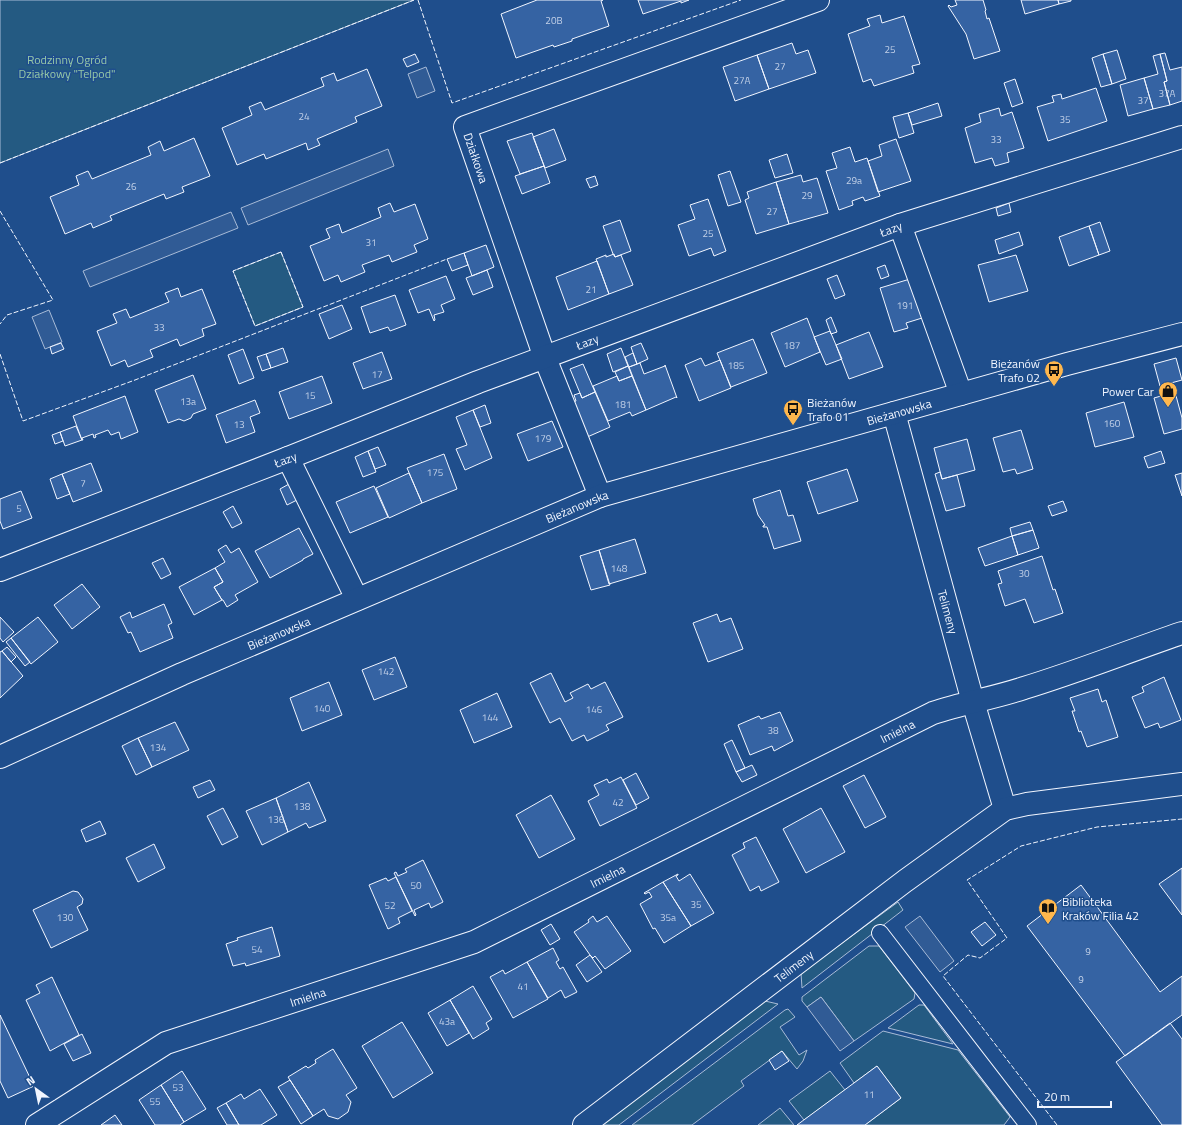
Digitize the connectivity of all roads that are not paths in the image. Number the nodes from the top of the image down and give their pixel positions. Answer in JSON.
{"nodes":[{"id":1,"x":818,"y":0,"type":"edge"},
{"id":2,"x":1182,"y":137,"type":"edge"},
{"id":3,"x":900,"y":225,"type":"junction"},
{"id":4,"x":1182,"y":334,"type":"edge"},
{"id":5,"x":545,"y":358,"type":"junction"},
{"id":6,"x":961,"y":394,"type":"junction"},
{"id":7,"x":894,"y":413,"type":"junction"},
{"id":8,"x":288,"y":458,"type":"junction"},
{"id":9,"x":600,"y":496,"type":"junction"},
{"id":10,"x":0,"y":570,"type":"edge"},
{"id":11,"x":357,"y":599,"type":"junction"},
{"id":12,"x":1182,"y":633,"type":"edge"},
{"id":13,"x":973,"y":702,"type":"junction"},
{"id":14,"x":0,"y":757,"type":"edge"},
{"id":15,"x":1182,"y":784,"type":"edge"},
{"id":16,"x":1005,"y":809,"type":"junction"},
{"id":17,"x":880,"y":933,"type":"dead end"},
{"id":18,"x":37,"y":1125,"type":"edge"},
{"id":19,"x":584,"y":1125,"type":"edge"},
{"id":20,"x":1028,"y":1125,"type":"edge"}],
"edges":[{"from":1,"to":5,"type":"street","name":"Działkowa"},
{"from":2,"to":3,"type":"street","name":"Łazy"},
{"from":3,"to":5,"type":"street","name":"Łazy"},
{"from":3,"to":6,"type":"street"},
{"from":4,"to":6,"type":"street","name":"Bieżanowska"},
{"from":5,"to":8,"type":"street","name":"Łazy"},
{"from":5,"to":9,"type":"street","name":"Działkowa"},
{"from":6,"to":7,"type":"street","name":"Bieżanowska"},
{"from":7,"to":9,"type":"street","name":"Bieżanowska"},
{"from":7,"to":13,"type":"street","name":"Telimeny"},
{"from":8,"to":10,"type":"street","name":"Łazy"},
{"from":8,"to":11,"type":"street"},
{"from":9,"to":11,"type":"street","name":"Bieżanowska"},
{"from":11,"to":14,"type":"street","name":"Bieżanowska"},
{"from":12,"to":13,"type":"street","name":"Imielna"},
{"from":13,"to":16,"type":"street","name":"Telimeny"},
{"from":13,"to":18,"type":"street","name":"Imielna"},
{"from":15,"to":16,"type":"street","name":"Telimeny"},
{"from":16,"to":19,"type":"street","name":"Telimeny"},
{"from":17,"to":20,"type":"street"}]}
